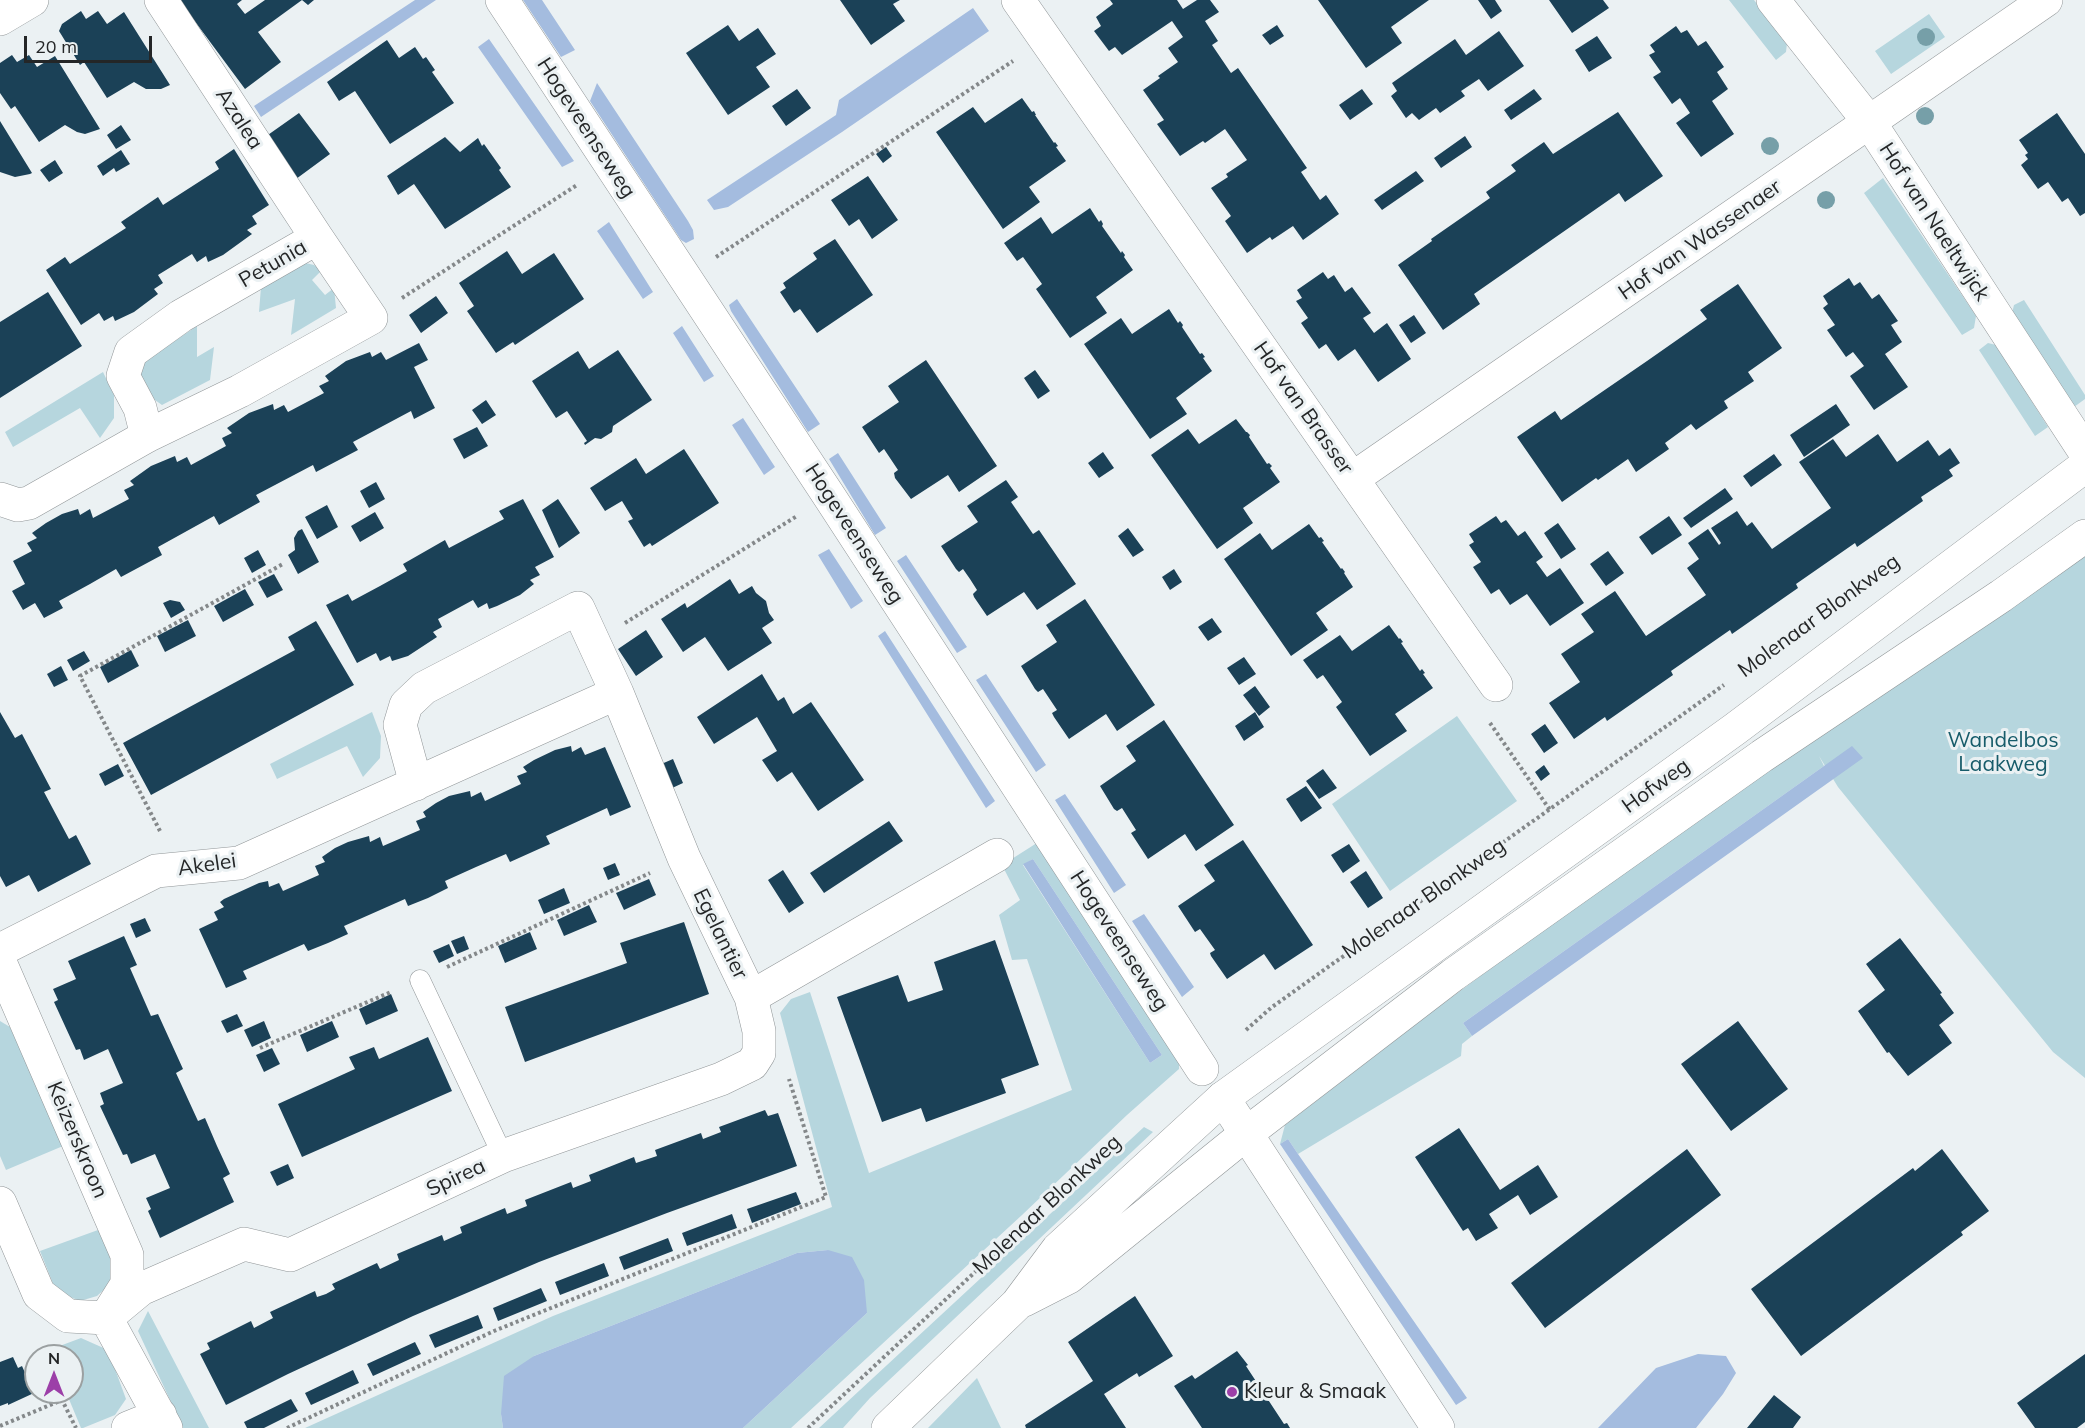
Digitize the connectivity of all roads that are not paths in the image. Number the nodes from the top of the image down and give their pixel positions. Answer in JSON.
{"nodes":[{"id":1,"x":32,"y":0,"type":"edge"},
{"id":2,"x":161,"y":0,"type":"edge"},
{"id":3,"x":502,"y":0,"type":"edge"},
{"id":4,"x":1018,"y":0,"type":"edge"},
{"id":5,"x":1773,"y":0,"type":"edge"},
{"id":6,"x":2046,"y":0,"type":"edge"},
{"id":7,"x":0,"y":19,"type":"edge"},
{"id":8,"x":1870,"y":123,"type":"junction"},
{"id":9,"x":317,"y":238,"type":"junction"},
{"id":10,"x":147,"y":436,"type":"junction"},
{"id":11,"x":2085,"y":452,"type":"edge"},
{"id":12,"x":2085,"y":466,"type":"edge"},
{"id":13,"x":1352,"y":479,"type":"junction"},
{"id":14,"x":0,"y":499,"type":"edge"},
{"id":15,"x":2085,"y":536,"type":"edge"},
{"id":16,"x":1496,"y":686,"type":"road end"},
{"id":17,"x":617,"y":693,"type":"junction"},
{"id":18,"x":416,"y":784,"type":"junction"},
{"id":19,"x":998,"y":855,"type":"dead end"},
{"id":20,"x":0,"y":950,"type":"edge"},
{"id":21,"x":0,"y":962,"type":"edge"},
{"id":22,"x":420,"y":980,"type":"road end"},
{"id":23,"x":751,"y":997,"type":"junction"},
{"id":24,"x":1202,"y":1069,"type":"road end"},
{"id":25,"x":1222,"y":1098,"type":"junction"},
{"id":26,"x":1247,"y":1133,"type":"junction"},
{"id":27,"x":503,"y":1156,"type":"junction"},
{"id":28,"x":0,"y":1203,"type":"edge"},
{"id":29,"x":1017,"y":1304,"type":"junction"},
{"id":30,"x":106,"y":1318,"type":"junction"},
{"id":31,"x":163,"y":1422,"type":"edge"},
{"id":32,"x":128,"y":1428,"type":"edge"},
{"id":33,"x":888,"y":1428,"type":"edge"},
{"id":34,"x":1438,"y":1428,"type":"edge"}],
"edges":[{"from":1,"to":7,"type":"street"},
{"from":2,"to":9,"type":"street","name":"Azalea"},
{"from":3,"to":24,"type":"street","name":"Hogeveenseweg"},
{"from":4,"to":13,"type":"street","name":"Hof van Brasser"},
{"from":5,"to":8,"type":"street","name":"Hof van Naeltwijck"},
{"from":6,"to":8,"type":"street","name":"Hof van Wassenaer"},
{"from":8,"to":11,"type":"street","name":"Hof van Naeltwijck"},
{"from":8,"to":13,"type":"street","name":"Hof van Wassenaer"},
{"from":9,"to":10,"type":"street","name":"Petunia"},
{"from":9,"to":10,"type":"street","name":"Petunia"},
{"from":10,"to":14,"type":"street"},
{"from":12,"to":25,"type":"street","name":"Hofweg"},
{"from":13,"to":16,"type":"street","name":"Hof van Brasser"},
{"from":15,"to":26,"type":"street","name":"Hofweg"},
{"from":17,"to":18,"type":"street","name":"Akelei"},
{"from":17,"to":18,"type":"street","name":"Egelantier"},
{"from":17,"to":23,"type":"street","name":"Egelantier"},
{"from":18,"to":20,"type":"street","name":"Akelei"},
{"from":19,"to":23,"type":"street","name":"Egelantier"},
{"from":21,"to":30,"type":"street","name":"Keizerskroon"},
{"from":22,"to":27,"type":"lane"},
{"from":23,"to":27,"type":"street","name":"Spirea"},
{"from":25,"to":26,"type":"street"},
{"from":25,"to":29,"type":"street","name":"Molenaar Blonkweg"},
{"from":26,"to":29,"type":"street","name":"Molenaar Blonkweg"},
{"from":26,"to":34,"type":"street"},
{"from":27,"to":30,"type":"street","name":"Spirea"},
{"from":28,"to":30,"type":"street"},
{"from":29,"to":33,"type":"street","name":"Molenaar Blonkweg"},
{"from":30,"to":31,"type":"street"},
{"from":31,"to":32,"type":"street"}]}
